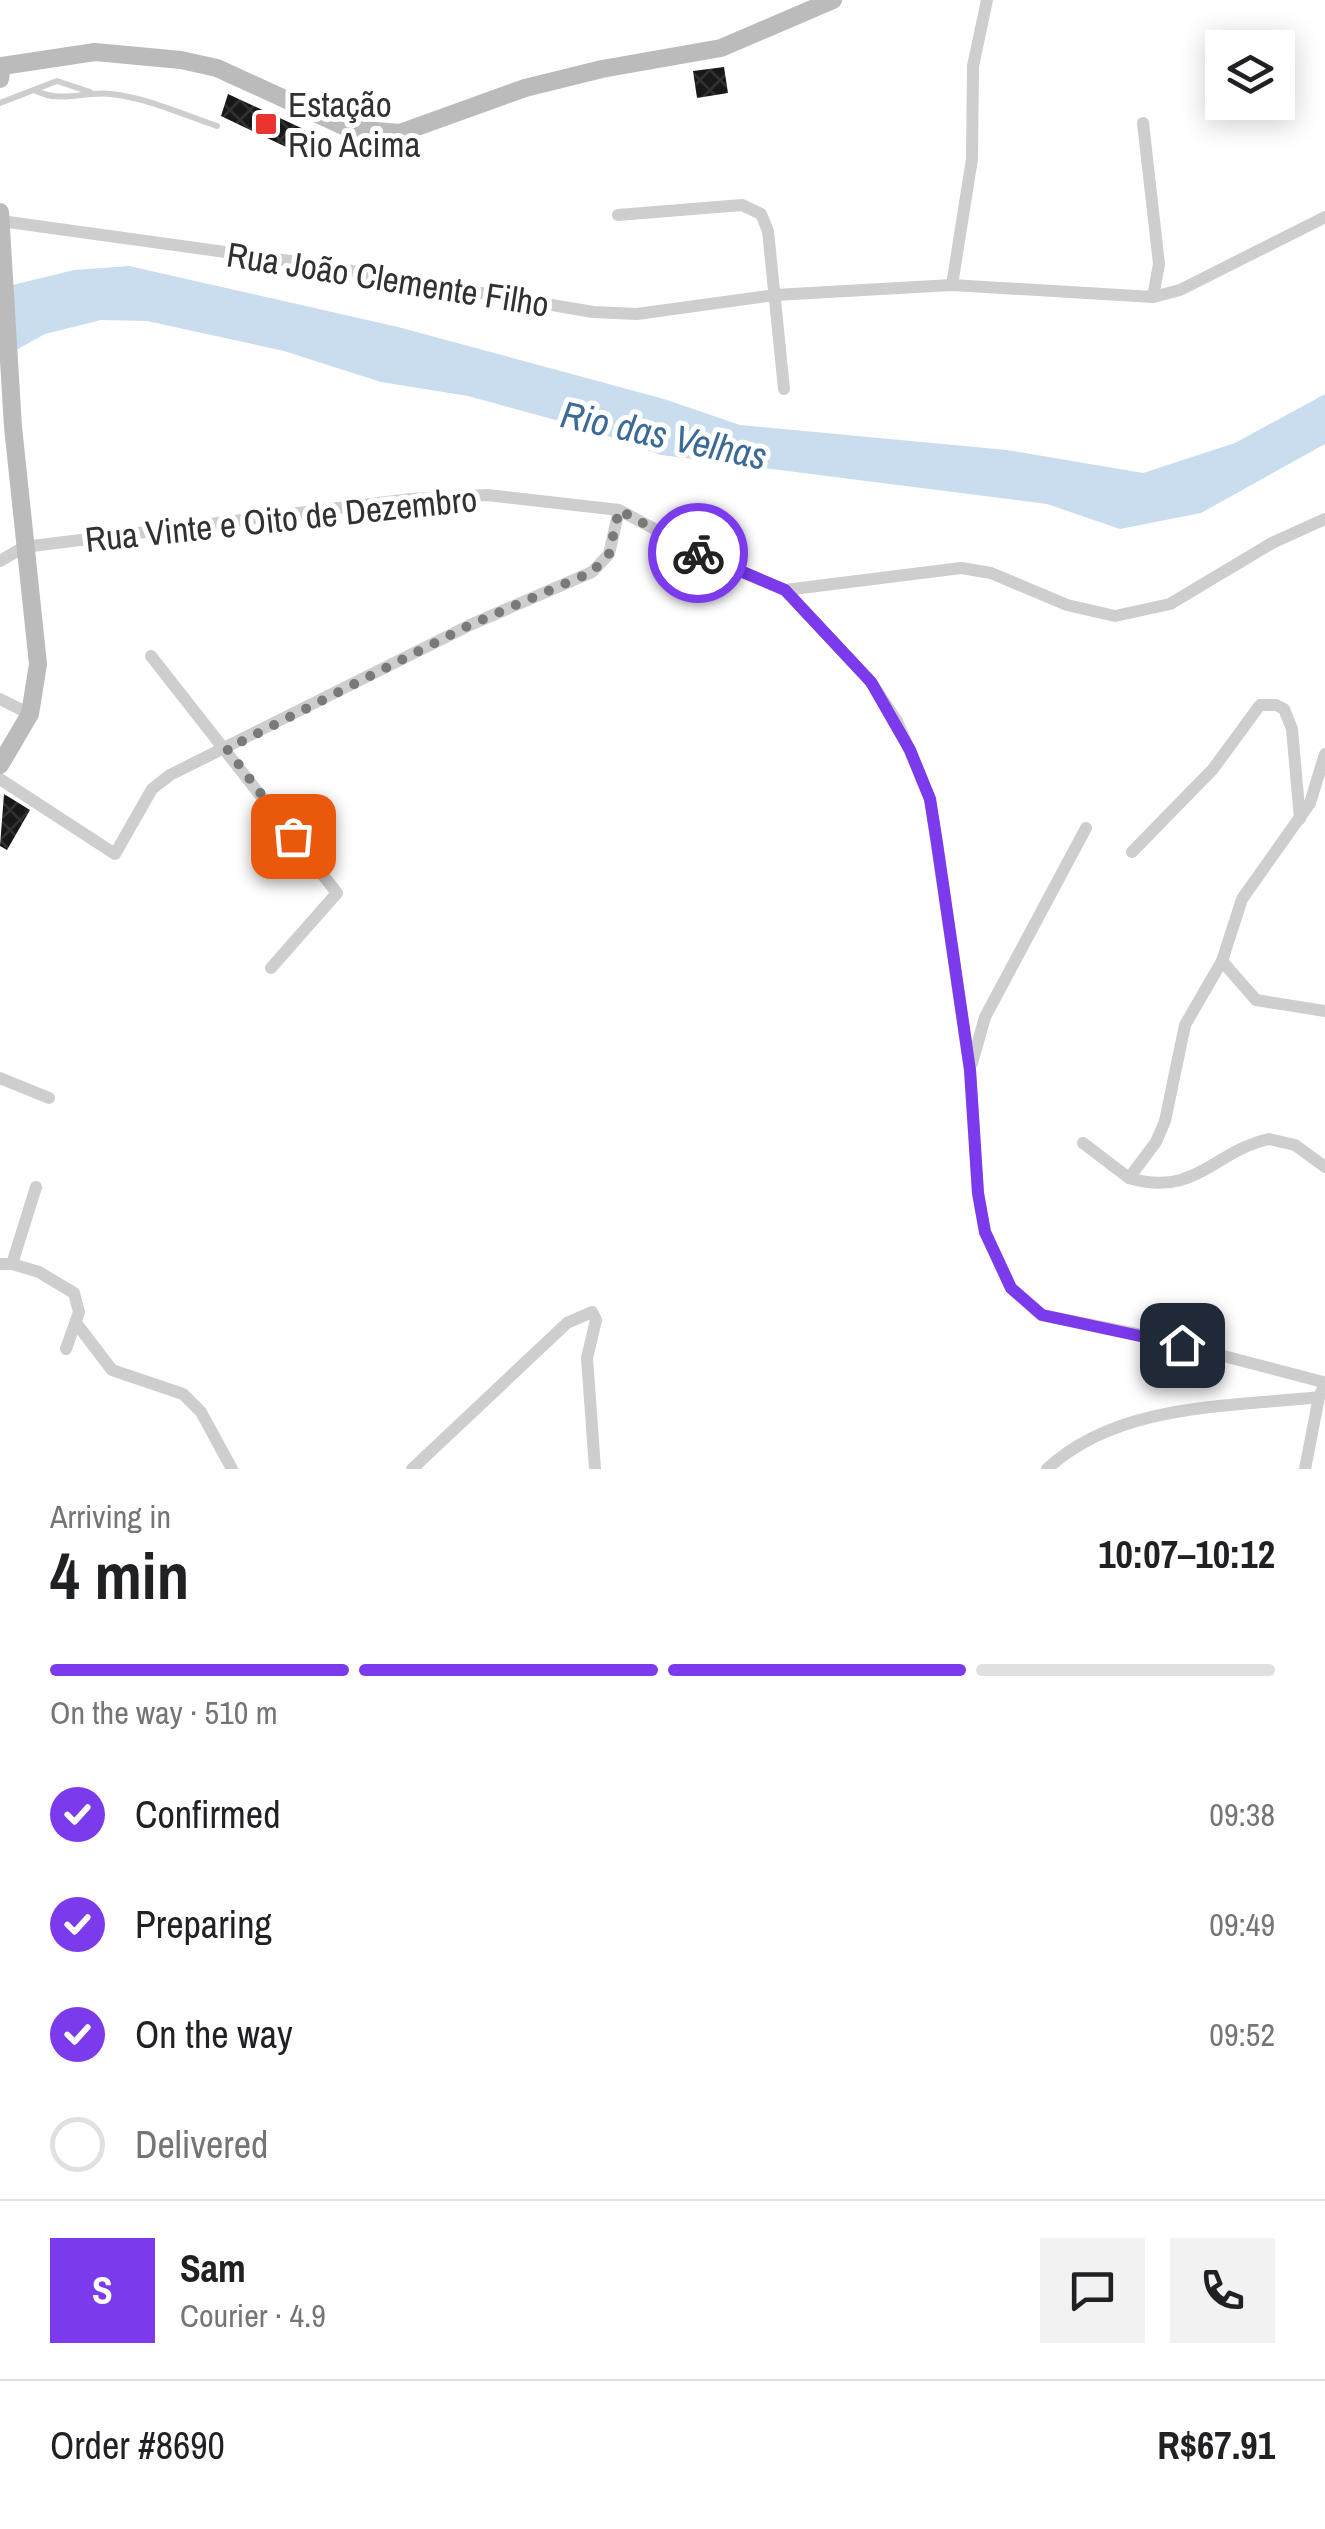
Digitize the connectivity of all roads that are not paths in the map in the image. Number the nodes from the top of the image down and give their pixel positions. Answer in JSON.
{"nodes":[{"id":1,"x":834,"y":0,"type":"edge"},
{"id":2,"x":987,"y":0,"type":"edge"},
{"id":3,"x":1,"y":71,"type":"edge"},
{"id":4,"x":34,"y":90,"type":"junction"},
{"id":5,"x":91,"y":92,"type":"junction"},
{"id":6,"x":0,"y":103,"type":"edge"},
{"id":7,"x":1143,"y":123,"type":"dead end"},
{"id":8,"x":217,"y":126,"type":"dead end"},
{"id":9,"x":0,"y":212,"type":"edge"},
{"id":10,"x":618,"y":215,"type":"dead end"},
{"id":11,"x":1325,"y":217,"type":"edge"},
{"id":12,"x":1,"y":221,"type":"edge"},
{"id":13,"x":1158,"y":264,"type":"junction"},
{"id":14,"x":952,"y":286,"type":"junction"},
{"id":15,"x":1180,"y":290,"type":"junction"},
{"id":16,"x":775,"y":295,"type":"junction"},
{"id":17,"x":1153,"y":297,"type":"junction"},
{"id":18,"x":784,"y":389,"type":"dead end"},
{"id":19,"x":7,"y":434,"type":"edge"},
{"id":20,"x":619,"y":510,"type":"junction"},
{"id":21,"x":1323,"y":525,"type":"edge"},
{"id":22,"x":24,"y":547,"type":"junction"},
{"id":23,"x":0,"y":561,"type":"edge"},
{"id":24,"x":785,"y":590,"type":"junction"},
{"id":25,"x":151,"y":656,"type":"dead end"},
{"id":26,"x":0,"y":699,"type":"edge"},
{"id":27,"x":30,"y":714,"type":"junction"},
{"id":28,"x":227,"y":749,"type":"junction"},
{"id":29,"x":1325,"y":754,"type":"edge"},
{"id":30,"x":0,"y":765,"type":"edge"},
{"id":31,"x":0,"y":779,"type":"edge"},
{"id":32,"x":1300,"y":819,"type":"junction"},
{"id":33,"x":1086,"y":828,"type":"dead end"},
{"id":34,"x":1132,"y":852,"type":"dead end"},
{"id":35,"x":1222,"y":961,"type":"junction"},
{"id":36,"x":272,"y":968,"type":"dead end"},
{"id":37,"x":1325,"y":1012,"type":"edge"},
{"id":38,"x":970,"y":1070,"type":"junction"},
{"id":39,"x":0,"y":1078,"type":"edge"},
{"id":40,"x":49,"y":1098,"type":"dead end"},
{"id":41,"x":1084,"y":1143,"type":"dead end"},
{"id":42,"x":1325,"y":1167,"type":"edge"},
{"id":43,"x":1130,"y":1178,"type":"junction"},
{"id":44,"x":36,"y":1187,"type":"dead end"},
{"id":45,"x":6,"y":1264,"type":"edge"},
{"id":46,"x":76,"y":1323,"type":"junction"},
{"id":47,"x":66,"y":1349,"type":"dead end"},
{"id":48,"x":1322,"y":1387,"type":"edge"},
{"id":49,"x":232,"y":1469,"type":"edge"},
{"id":50,"x":412,"y":1469,"type":"edge"},
{"id":51,"x":595,"y":1469,"type":"edge"},
{"id":52,"x":1047,"y":1469,"type":"edge"},
{"id":53,"x":1305,"y":1469,"type":"edge"}],
"edges":[{"from":1,"to":3,"type":"main road"},
{"from":2,"to":14,"type":"street"},
{"from":4,"to":5,"type":"lane"},
{"from":4,"to":5,"type":"lane"},
{"from":4,"to":6,"type":"lane"},
{"from":5,"to":8,"type":"lane"},
{"from":7,"to":13,"type":"street"},
{"from":9,"to":12,"type":"main road"},
{"from":10,"to":16,"type":"street"},
{"from":11,"to":15,"type":"street","name":"Rua João Clemente Filho"},
{"from":12,"to":16,"type":"street","name":"Rua João Clemente Filho"},
{"from":12,"to":19,"type":"main road"},
{"from":13,"to":15,"type":"street"},
{"from":13,"to":17,"type":"street"},
{"from":14,"to":16,"type":"street","name":"Rua João Clemente Filho"},
{"from":14,"to":17,"type":"street","name":"Rua João Clemente Filho"},
{"from":15,"to":17,"type":"street","name":"Rua João Clemente Filho"},
{"from":16,"to":18,"type":"street"},
{"from":19,"to":22,"type":"main road"},
{"from":20,"to":22,"type":"street","name":"Rua Vinte e Oito de Dezembro"},
{"from":20,"to":24,"type":"street","name":"Rua Vinte e Oito de Dezembro"},
{"from":20,"to":28,"type":"street"},
{"from":21,"to":24,"type":"street","name":"Rua Vinte e Oito de Dezembro"},
{"from":22,"to":23,"type":"street"},
{"from":22,"to":27,"type":"main road"},
{"from":24,"to":38,"type":"street"},
{"from":25,"to":28,"type":"street"},
{"from":26,"to":27,"type":"street"},
{"from":27,"to":30,"type":"main road"},
{"from":28,"to":31,"type":"street"},
{"from":28,"to":36,"type":"street"},
{"from":29,"to":32,"type":"street"},
{"from":32,"to":34,"type":"street"},
{"from":32,"to":35,"type":"street"},
{"from":33,"to":38,"type":"street"},
{"from":35,"to":37,"type":"street"},
{"from":35,"to":43,"type":"street"},
{"from":38,"to":48,"type":"street"},
{"from":39,"to":40,"type":"street"},
{"from":41,"to":43,"type":"street"},
{"from":42,"to":43,"type":"street"},
{"from":44,"to":45,"type":"street"},
{"from":45,"to":46,"type":"street"},
{"from":46,"to":47,"type":"street"},
{"from":46,"to":49,"type":"street"},
{"from":48,"to":52,"type":"street"},
{"from":48,"to":53,"type":"street"},
{"from":50,"to":51,"type":"street"}]}
